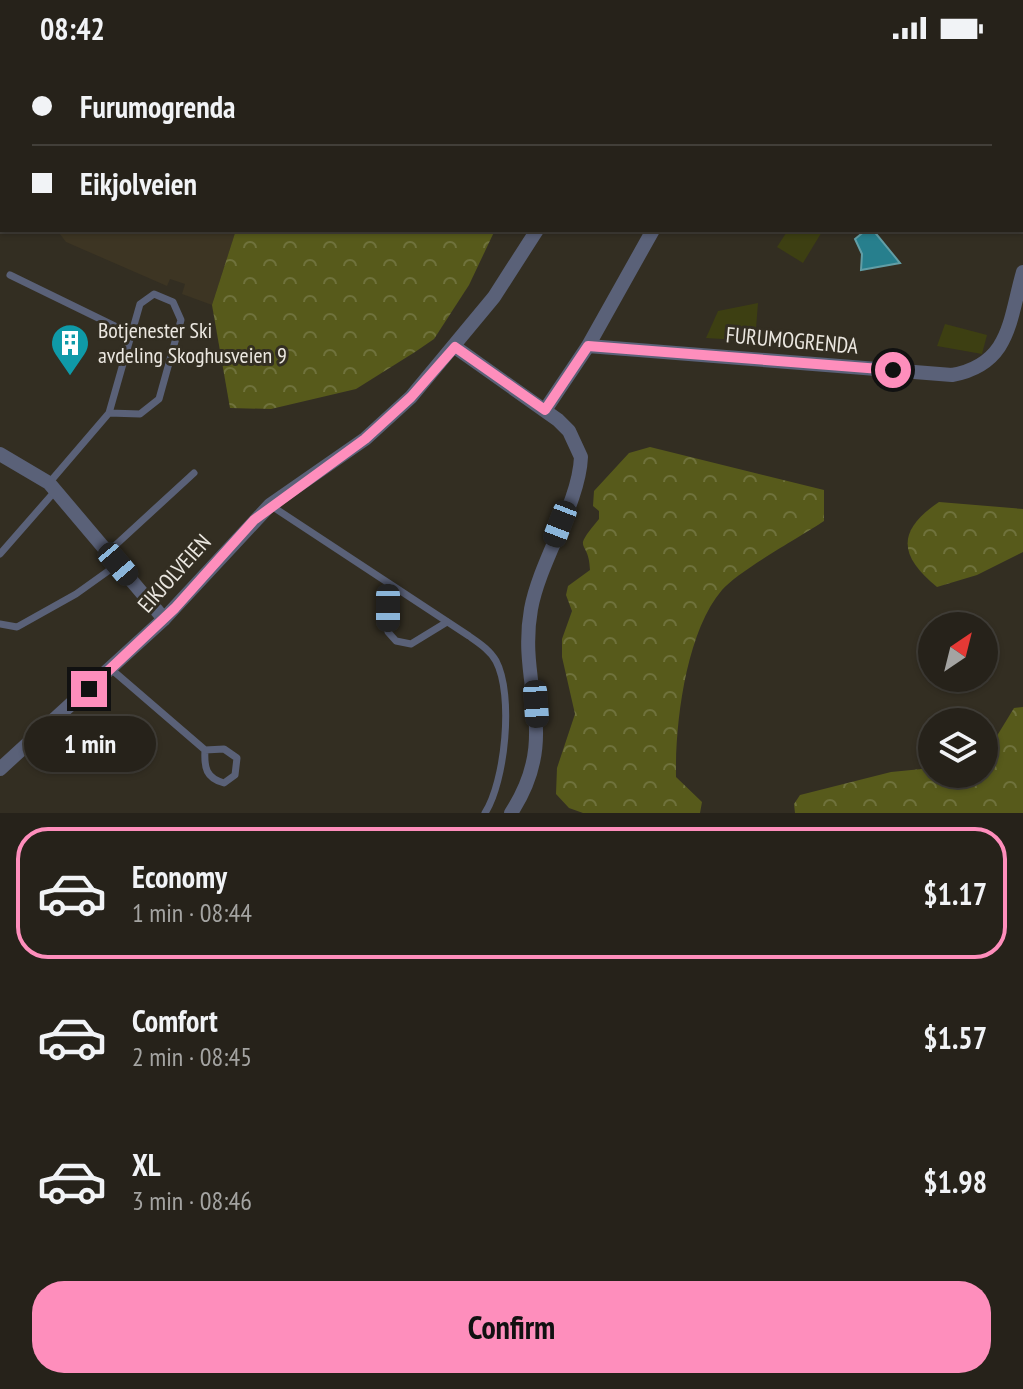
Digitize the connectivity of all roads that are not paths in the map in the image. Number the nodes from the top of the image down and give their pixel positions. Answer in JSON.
{"nodes":[{"id":1,"x":536,"y":232,"type":"edge"},
{"id":2,"x":652,"y":232,"type":"edge"},
{"id":3,"x":1023,"y":272,"type":"edge"},
{"id":4,"x":10,"y":275,"type":"dead end"},
{"id":5,"x":131,"y":334,"type":"junction"},
{"id":6,"x":588,"y":346,"type":"junction"},
{"id":7,"x":455,"y":347,"type":"junction"},
{"id":8,"x":545,"y":410,"type":"junction"},
{"id":9,"x":109,"y":413,"type":"junction"},
{"id":10,"x":2,"y":458,"type":"edge"},
{"id":11,"x":194,"y":473,"type":"dead end"},
{"id":12,"x":52,"y":486,"type":"junction"},
{"id":13,"x":270,"y":505,"type":"junction"},
{"id":14,"x":108,"y":552,"type":"junction"},
{"id":15,"x":0,"y":554,"type":"edge"},
{"id":16,"x":118,"y":564,"type":"junction"},
{"id":17,"x":389,"y":584,"type":"junction"},
{"id":18,"x":164,"y":619,"type":"junction"},
{"id":19,"x":447,"y":622,"type":"junction"},
{"id":20,"x":0,"y":624,"type":"edge"},
{"id":21,"x":111,"y":669,"type":"junction"},
{"id":22,"x":205,"y":750,"type":"junction"},
{"id":23,"x":0,"y":769,"type":"edge"},
{"id":24,"x":485,"y":813,"type":"edge"},
{"id":25,"x":511,"y":813,"type":"edge"}],
"edges":[{"from":1,"to":7,"type":"street","name":"EIKJOLVEIEN"},
{"from":2,"to":6,"type":"street"},
{"from":3,"to":6,"type":"street","name":"FURUMOGRENDA"},
{"from":4,"to":5,"type":"lane"},
{"from":5,"to":9,"type":"lane"},
{"from":5,"to":9,"type":"lane"},
{"from":6,"to":8,"type":"street"},
{"from":7,"to":8,"type":"street"},
{"from":7,"to":13,"type":"street","name":"EIKJOLVEIEN"},
{"from":8,"to":25,"type":"street"},
{"from":9,"to":12,"type":"lane"},
{"from":10,"to":12,"type":"street"},
{"from":11,"to":14,"type":"lane"},
{"from":12,"to":14,"type":"street"},
{"from":12,"to":15,"type":"lane"},
{"from":13,"to":17,"type":"lane"},
{"from":13,"to":18,"type":"street","name":"EIKJOLVEIEN"},
{"from":14,"to":16,"type":"street"},
{"from":16,"to":18,"type":"street"},
{"from":16,"to":20,"type":"lane"},
{"from":17,"to":19,"type":"lane"},
{"from":17,"to":19,"type":"lane"},
{"from":18,"to":21,"type":"street","name":"EIKJOLVEIEN"},
{"from":19,"to":24,"type":"lane"},
{"from":21,"to":22,"type":"lane"},
{"from":21,"to":23,"type":"street","name":"EIKJOLVEIEN"},
{"from":22,"to":22,"type":"lane"}]}
